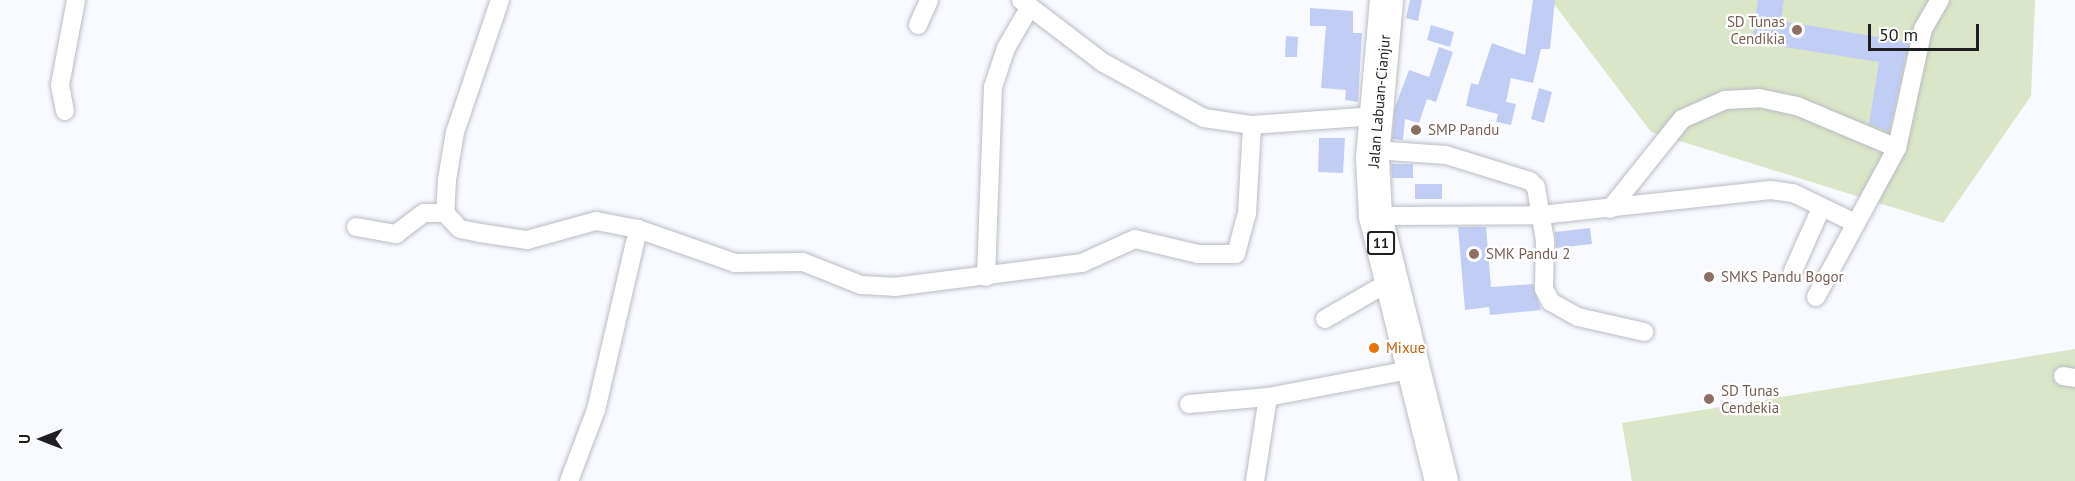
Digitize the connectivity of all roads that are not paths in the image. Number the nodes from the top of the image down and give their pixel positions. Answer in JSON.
{"nodes":[{"id":1,"x":76,"y":0,"type":"edge"},
{"id":2,"x":500,"y":0,"type":"edge"},
{"id":3,"x":929,"y":0,"type":"edge"},
{"id":4,"x":1386,"y":0,"type":"edge"},
{"id":5,"x":1940,"y":0,"type":"edge"},
{"id":6,"x":1024,"y":5,"type":"edge"},
{"id":7,"x":918,"y":25,"type":"dead end"},
{"id":8,"x":65,"y":111,"type":"dead end"},
{"id":9,"x":1376,"y":116,"type":"junction"},
{"id":10,"x":1252,"y":126,"type":"junction"},
{"id":11,"x":1897,"y":148,"type":"junction"},
{"id":12,"x":1374,"y":150,"type":"junction"},
{"id":13,"x":1821,"y":208,"type":"junction"},
{"id":14,"x":1610,"y":209,"type":"junction"},
{"id":15,"x":445,"y":213,"type":"junction"},
{"id":16,"x":1541,"y":215,"type":"junction"},
{"id":17,"x":1375,"y":216,"type":"junction"},
{"id":18,"x":1853,"y":222,"type":"junction"},
{"id":19,"x":356,"y":227,"type":"dead end"},
{"id":20,"x":638,"y":229,"type":"junction"},
{"id":21,"x":1793,"y":271,"type":"dead end"},
{"id":22,"x":986,"y":277,"type":"junction"},
{"id":23,"x":1389,"y":282,"type":"junction"},
{"id":24,"x":1816,"y":297,"type":"dead end"},
{"id":25,"x":1325,"y":319,"type":"dead end"},
{"id":26,"x":1644,"y":332,"type":"dead end"},
{"id":27,"x":1409,"y":370,"type":"junction"},
{"id":28,"x":1268,"y":397,"type":"junction"},
{"id":29,"x":1189,"y":404,"type":"dead end"},
{"id":30,"x":569,"y":481,"type":"edge"},
{"id":31,"x":1255,"y":481,"type":"edge"},
{"id":32,"x":1441,"y":481,"type":"edge"}],
"edges":[{"from":1,"to":8,"type":"street"},
{"from":2,"to":15,"type":"street"},
{"from":3,"to":7,"type":"street"},
{"from":4,"to":9,"type":"highway","name":"Jalan Labuan-Cianjur","number":"11"},
{"from":5,"to":11,"type":"street"},
{"from":6,"to":10,"type":"street"},
{"from":6,"to":22,"type":"street"},
{"from":9,"to":10,"type":"street"},
{"from":9,"to":12,"type":"highway","name":"Jalan Labuan-Cianjur","number":"11"},
{"from":10,"to":22,"type":"street"},
{"from":11,"to":14,"type":"street"},
{"from":11,"to":18,"type":"street"},
{"from":12,"to":16,"type":"street"},
{"from":12,"to":17,"type":"highway","name":"Jalan Labuan-Cianjur","number":"11"},
{"from":13,"to":14,"type":"street"},
{"from":13,"to":18,"type":"street"},
{"from":13,"to":21,"type":"street"},
{"from":14,"to":16,"type":"street"},
{"from":15,"to":19,"type":"street"},
{"from":15,"to":20,"type":"street"},
{"from":16,"to":17,"type":"street"},
{"from":16,"to":26,"type":"street"},
{"from":17,"to":23,"type":"highway","name":"Jalan Labuan-Cianjur","number":"11"},
{"from":18,"to":24,"type":"street"},
{"from":20,"to":22,"type":"street"},
{"from":20,"to":30,"type":"street"},
{"from":23,"to":25,"type":"street"},
{"from":23,"to":27,"type":"highway","name":"Jalan Labuan-Cianjur","number":"11"},
{"from":27,"to":28,"type":"street"},
{"from":27,"to":32,"type":"highway","name":"Jalan Labuan-Cianjur","number":"11"},
{"from":28,"to":29,"type":"street"},
{"from":28,"to":31,"type":"street"}]}
